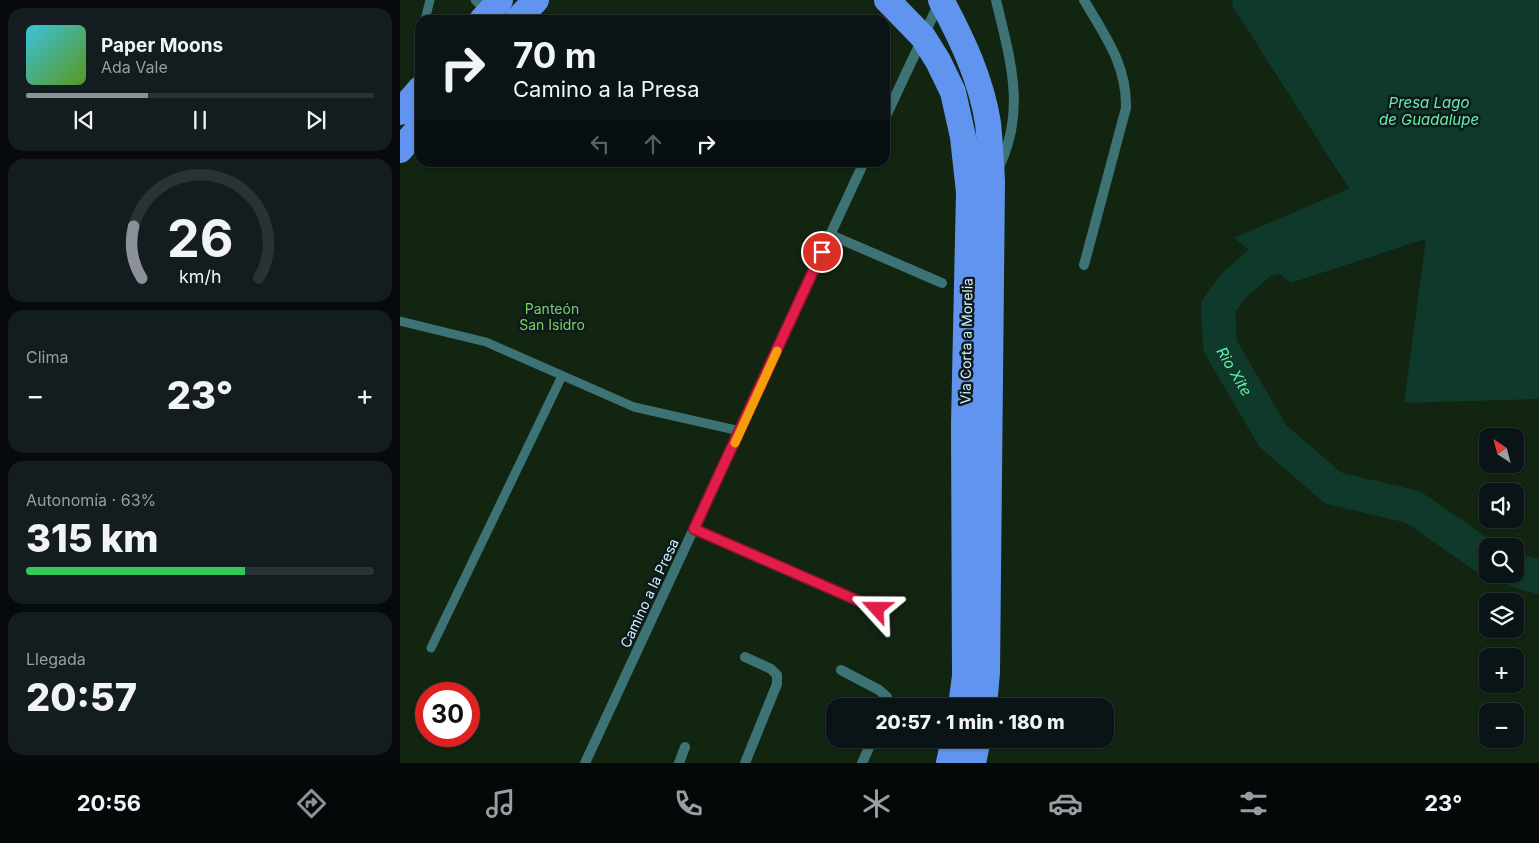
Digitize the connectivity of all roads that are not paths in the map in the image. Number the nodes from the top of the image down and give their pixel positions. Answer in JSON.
{"nodes":[{"id":1,"x":430,"y":0,"type":"edge"},
{"id":2,"x":536,"y":0,"type":"edge"},
{"id":3,"x":887,"y":0,"type":"edge"},
{"id":4,"x":941,"y":0,"type":"edge"},
{"id":5,"x":996,"y":0,"type":"edge"},
{"id":6,"x":1084,"y":0,"type":"edge"},
{"id":7,"x":426,"y":15,"type":"edge"},
{"id":8,"x":522,"y":15,"type":"edge"},
{"id":9,"x":923,"y":37,"type":"junction"},
{"id":10,"x":415,"y":95,"type":"edge"},
{"id":11,"x":890,"y":107,"type":"edge"},
{"id":12,"x":400,"y":112,"type":"edge"},
{"id":13,"x":415,"y":133,"type":"edge"},
{"id":14,"x":400,"y":150,"type":"edge"},
{"id":15,"x":862,"y":167,"type":"edge"},
{"id":16,"x":992,"y":181,"type":"junction"},
{"id":17,"x":831,"y":235,"type":"junction"},
{"id":18,"x":1084,"y":265,"type":"dead end"},
{"id":19,"x":942,"y":282,"type":"dead end"},
{"id":20,"x":400,"y":321,"type":"edge"},
{"id":21,"x":562,"y":376,"type":"junction"},
{"id":22,"x":740,"y":431,"type":"junction"},
{"id":23,"x":694,"y":529,"type":"junction"},
{"id":24,"x":877,"y":609,"type":"dead end"},
{"id":25,"x":431,"y":648,"type":"dead end"},
{"id":26,"x":745,"y":657,"type":"dead end"},
{"id":27,"x":842,"y":670,"type":"dead end"},
{"id":28,"x":887,"y":698,"type":"edge"},
{"id":29,"x":962,"y":698,"type":"edge"},
{"id":30,"x":985,"y":698,"type":"edge"},
{"id":31,"x":686,"y":747,"type":"dead end"},
{"id":32,"x":869,"y":748,"type":"edge"},
{"id":33,"x":952,"y":748,"type":"edge"},
{"id":34,"x":976,"y":748,"type":"edge"},
{"id":35,"x":585,"y":763,"type":"edge"},
{"id":36,"x":679,"y":763,"type":"edge"},
{"id":37,"x":745,"y":763,"type":"edge"},
{"id":38,"x":862,"y":763,"type":"edge"},
{"id":39,"x":949,"y":763,"type":"edge"},
{"id":40,"x":973,"y":763,"type":"edge"}],
"edges":[{"from":1,"to":7,"type":"lane"},
{"from":2,"to":8,"type":"main road"},
{"from":3,"to":9,"type":"main road","name":"Via Corta a Morelia"},
{"from":4,"to":9,"type":"street"},
{"from":4,"to":16,"type":"main road","name":"Via Corta a Morelia"},
{"from":5,"to":16,"type":"street"},
{"from":6,"to":18,"type":"street"},
{"from":9,"to":11,"type":"street"},
{"from":9,"to":29,"type":"main road","name":"Via Corta a Morelia"},
{"from":10,"to":12,"type":"main road"},
{"from":13,"to":14,"type":"main road"},
{"from":15,"to":17,"type":"street","name":"Camino a la Presa"},
{"from":16,"to":30,"type":"main road","name":"Via Corta a Morelia"},
{"from":17,"to":19,"type":"street"},
{"from":17,"to":22,"type":"street","name":"Camino a la Presa"},
{"from":20,"to":21,"type":"lane"},
{"from":21,"to":22,"type":"lane"},
{"from":21,"to":25,"type":"lane"},
{"from":22,"to":23,"type":"street","name":"Camino a la Presa"},
{"from":23,"to":24,"type":"street"},
{"from":23,"to":35,"type":"street","name":"Camino a la Presa"},
{"from":26,"to":37,"type":"street"},
{"from":27,"to":28,"type":"street"},
{"from":31,"to":36,"type":"street"},
{"from":32,"to":38,"type":"street"},
{"from":33,"to":39,"type":"main road"},
{"from":34,"to":40,"type":"main road"}]}
